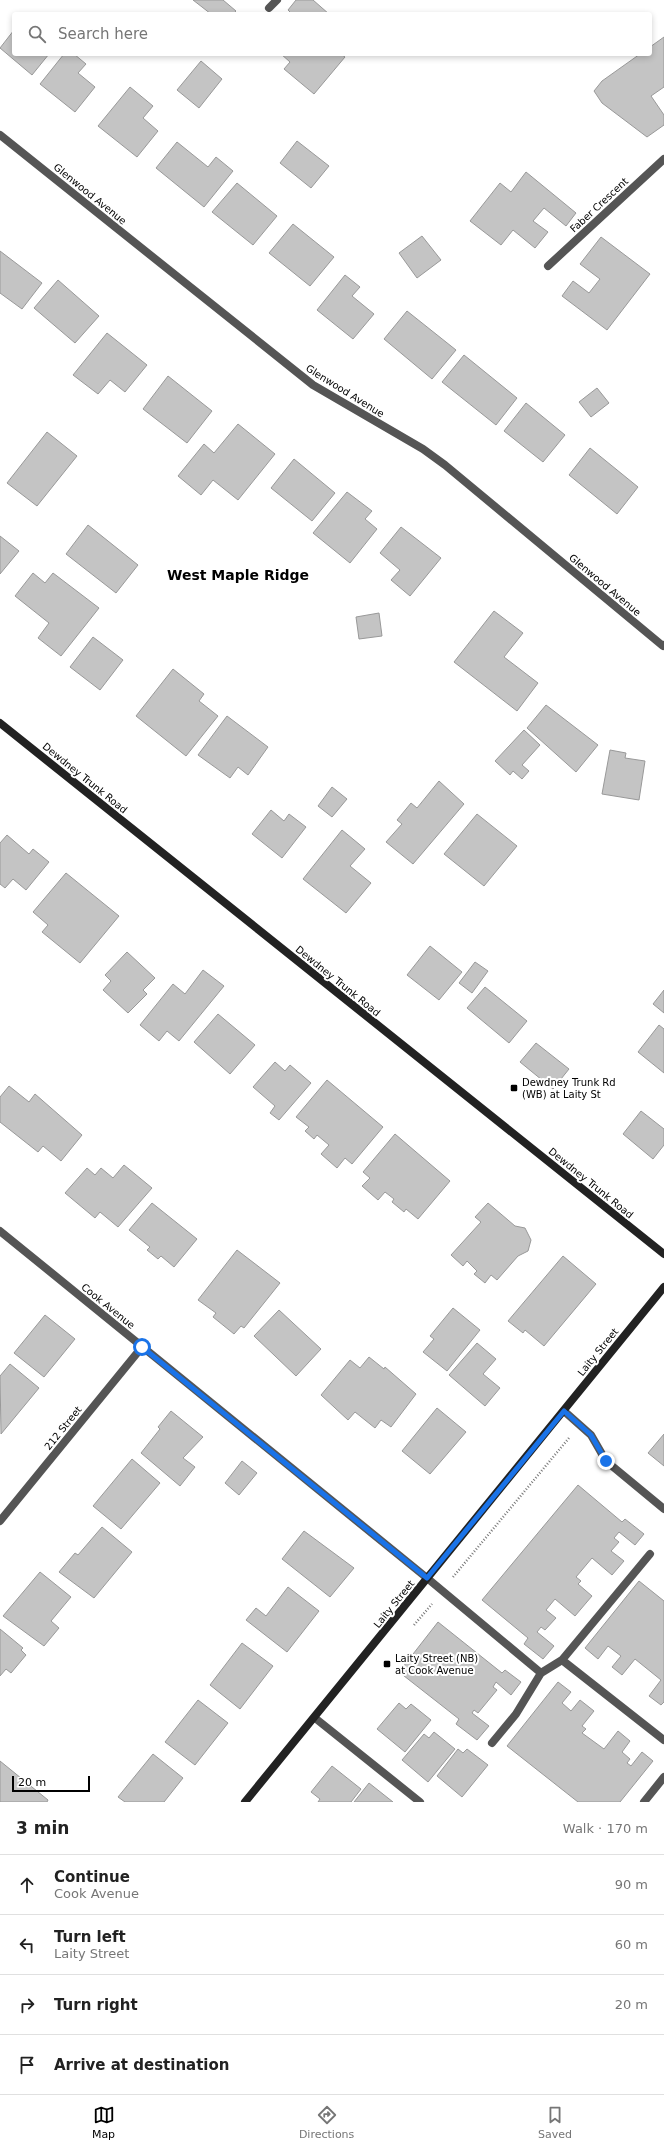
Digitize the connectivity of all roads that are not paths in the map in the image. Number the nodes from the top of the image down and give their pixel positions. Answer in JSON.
{"nodes":[{"id":1,"x":277,"y":0,"type":"edge"},
{"id":2,"x":268,"y":8,"type":"dead end"},
{"id":3,"x":0,"y":135,"type":"edge"},
{"id":4,"x":664,"y":159,"type":"edge"},
{"id":5,"x":548,"y":266,"type":"dead end"},
{"id":6,"x":663,"y":645,"type":"edge"},
{"id":7,"x":0,"y":723,"type":"edge"},
{"id":8,"x":0,"y":1231,"type":"edge"},
{"id":9,"x":664,"y":1254,"type":"edge"},
{"id":10,"x":664,"y":1287,"type":"edge"},
{"id":11,"x":142,"y":1347,"type":"junction"},
{"id":12,"x":564,"y":1411,"type":"junction"},
{"id":13,"x":664,"y":1509,"type":"edge"},
{"id":14,"x":0,"y":1520,"type":"edge"},
{"id":15,"x":650,"y":1554,"type":"dead end"},
{"id":16,"x":427,"y":1578,"type":"junction"},
{"id":17,"x":562,"y":1660,"type":"junction"},
{"id":18,"x":541,"y":1673,"type":"junction"},
{"id":19,"x":315,"y":1718,"type":"junction"},
{"id":20,"x":664,"y":1740,"type":"edge"},
{"id":21,"x":492,"y":1743,"type":"dead end"},
{"id":22,"x":664,"y":1777,"type":"edge"},
{"id":23,"x":244,"y":1802,"type":"edge"},
{"id":24,"x":420,"y":1802,"type":"edge"},
{"id":25,"x":644,"y":1802,"type":"edge"}],
"edges":[{"from":1,"to":2,"type":"street"},
{"from":3,"to":6,"type":"street","name":"Glenwood Avenue"},
{"from":4,"to":5,"type":"street","name":"Faber Crescent"},
{"from":7,"to":9,"type":"main road","name":"Dewdney Trunk Road"},
{"from":8,"to":11,"type":"street","name":"Cook Avenue"},
{"from":10,"to":12,"type":"main road","name":"Laity Street"},
{"from":11,"to":14,"type":"street","name":"212 Street"},
{"from":11,"to":16,"type":"street","name":"Cook Avenue"},
{"from":12,"to":13,"type":"street"},
{"from":12,"to":16,"type":"main road","name":"Laity Street"},
{"from":15,"to":17,"type":"street"},
{"from":16,"to":18,"type":"street","name":"Cook Avenue"},
{"from":16,"to":19,"type":"main road","name":"Laity Street"},
{"from":17,"to":18,"type":"street"},
{"from":17,"to":20,"type":"street"},
{"from":18,"to":21,"type":"street"},
{"from":19,"to":23,"type":"main road","name":"Laity Street"},
{"from":19,"to":24,"type":"street"},
{"from":22,"to":25,"type":"street"}]}
